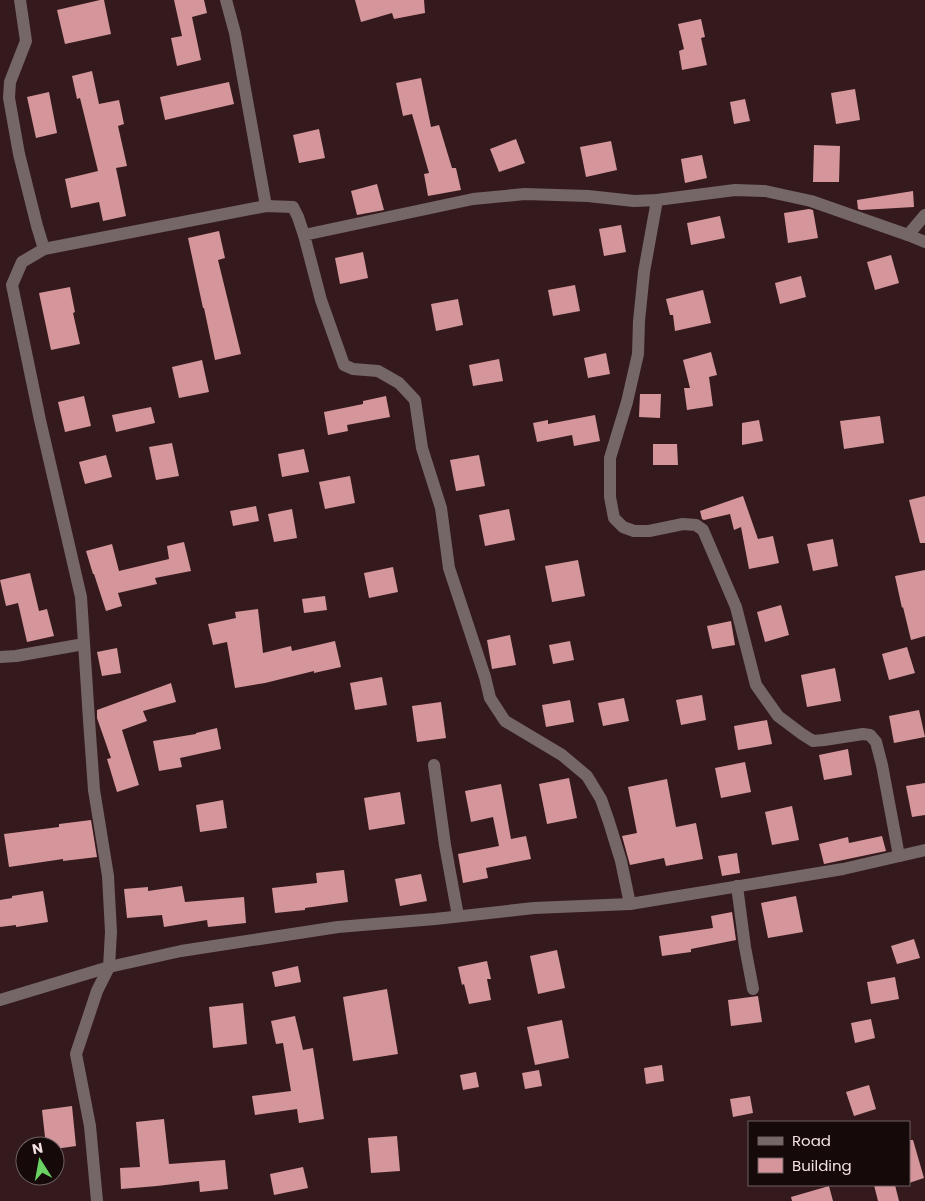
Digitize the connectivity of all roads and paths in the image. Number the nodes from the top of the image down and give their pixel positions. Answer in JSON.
{"nodes":[{"id":1,"x":20,"y":0,"type":"edge"},
{"id":2,"x":226,"y":0,"type":"edge"},
{"id":3,"x":656,"y":200,"type":"junction"},
{"id":4,"x":266,"y":206,"type":"junction"},
{"id":5,"x":925,"y":215,"type":"edge"},
{"id":6,"x":304,"y":235,"type":"junction"},
{"id":7,"x":908,"y":235,"type":"junction"},
{"id":8,"x":925,"y":242,"type":"edge"},
{"id":9,"x":44,"y":249,"type":"junction"},
{"id":10,"x":84,"y":644,"type":"junction"},
{"id":11,"x":0,"y":658,"type":"edge"},
{"id":12,"x":434,"y":765,"type":"dead end"},
{"id":13,"x":925,"y":850,"type":"edge"},
{"id":14,"x":899,"y":856,"type":"junction"},
{"id":15,"x":737,"y":886,"type":"junction"},
{"id":16,"x":630,"y":904,"type":"junction"},
{"id":17,"x":458,"y":916,"type":"junction"},
{"id":18,"x":109,"y":967,"type":"junction"},
{"id":19,"x":753,"y":989,"type":"dead end"},
{"id":20,"x":0,"y":1000,"type":"edge"},
{"id":21,"x":96,"y":1201,"type":"edge"}],
"edges":[{"from":1,"to":9,"type":"street"},
{"from":2,"to":4,"type":"street"},
{"from":3,"to":6,"type":"street"},
{"from":3,"to":7,"type":"street"},
{"from":3,"to":14,"type":"street"},
{"from":4,"to":6,"type":"street"},
{"from":4,"to":9,"type":"street"},
{"from":5,"to":7,"type":"street"},
{"from":6,"to":16,"type":"street"},
{"from":7,"to":8,"type":"street"},
{"from":9,"to":10,"type":"street"},
{"from":10,"to":11,"type":"street"},
{"from":10,"to":18,"type":"street"},
{"from":12,"to":17,"type":"street"},
{"from":13,"to":14,"type":"street"},
{"from":14,"to":15,"type":"street"},
{"from":15,"to":16,"type":"street"},
{"from":15,"to":19,"type":"street"},
{"from":16,"to":17,"type":"street"},
{"from":17,"to":18,"type":"street"},
{"from":18,"to":20,"type":"street"},
{"from":18,"to":21,"type":"street"}]}
